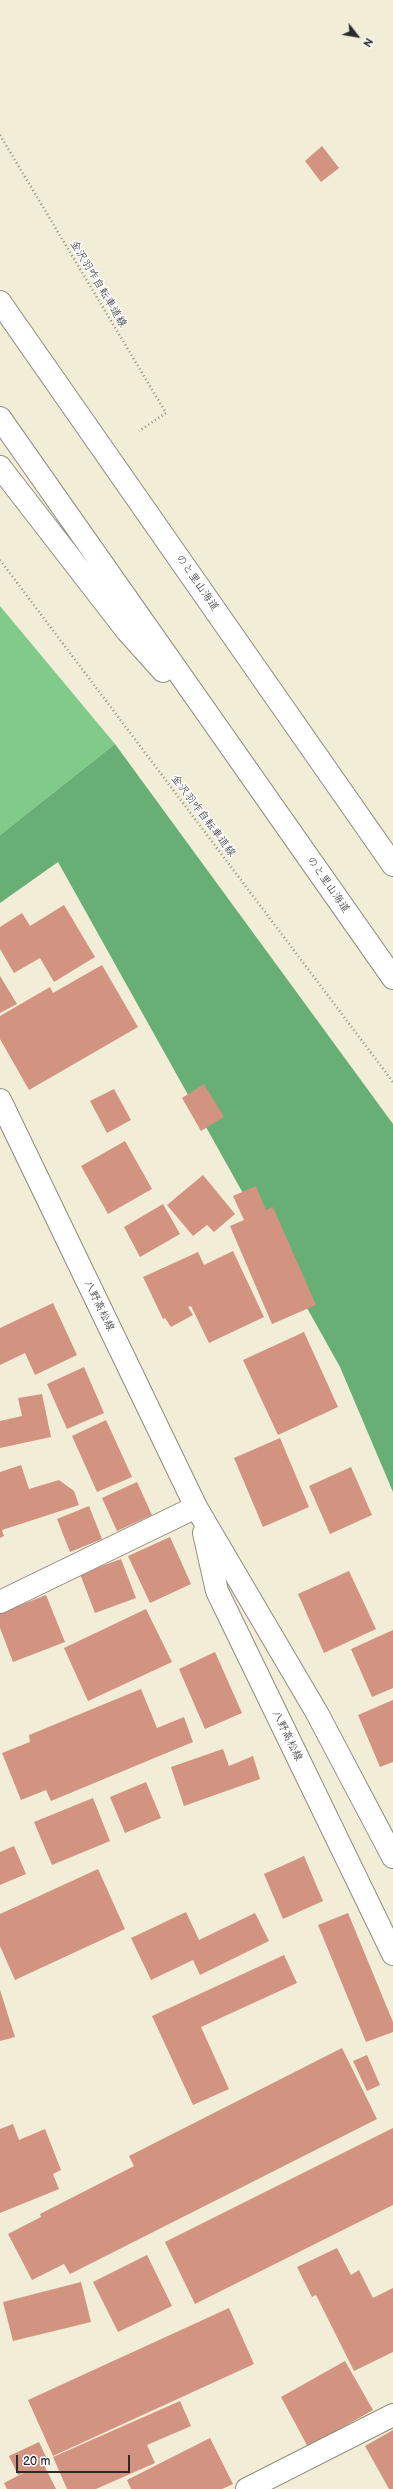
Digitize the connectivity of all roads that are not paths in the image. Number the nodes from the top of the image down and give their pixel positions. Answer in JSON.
{"nodes":[{"id":1,"x":0,"y":302,"type":"edge"},
{"id":2,"x":0,"y":418,"type":"edge"},
{"id":3,"x":0,"y":467,"type":"edge"},
{"id":4,"x":240,"y":759,"type":"junction"},
{"id":5,"x":393,"y":865,"type":"edge"},
{"id":6,"x":393,"y":978,"type":"edge"},
{"id":7,"x":2,"y":1108,"type":"edge"},
{"id":8,"x":198,"y":1510,"type":"junction"},
{"id":9,"x":0,"y":1602,"type":"edge"},
{"id":10,"x":393,"y":1857,"type":"edge"},
{"id":11,"x":393,"y":1954,"type":"edge"},
{"id":12,"x":393,"y":2415,"type":"edge"},
{"id":13,"x":247,"y":2489,"type":"edge"}],
"edges":[{"from":1,"to":5,"type":"main road","name":"のと里山海道"},
{"from":2,"to":4,"type":"main road","name":"のと里山海道"},
{"from":3,"to":4,"type":"main road"},
{"from":4,"to":6,"type":"main road","name":"のと里山海道"},
{"from":7,"to":8,"type":"main road","name":"八野高松線"},
{"from":8,"to":9,"type":"main road"},
{"from":8,"to":10,"type":"main road","name":"八野高松線"},
{"from":8,"to":11,"type":"main road","name":"八野高松線"},
{"from":12,"to":13,"type":"main road"}]}
